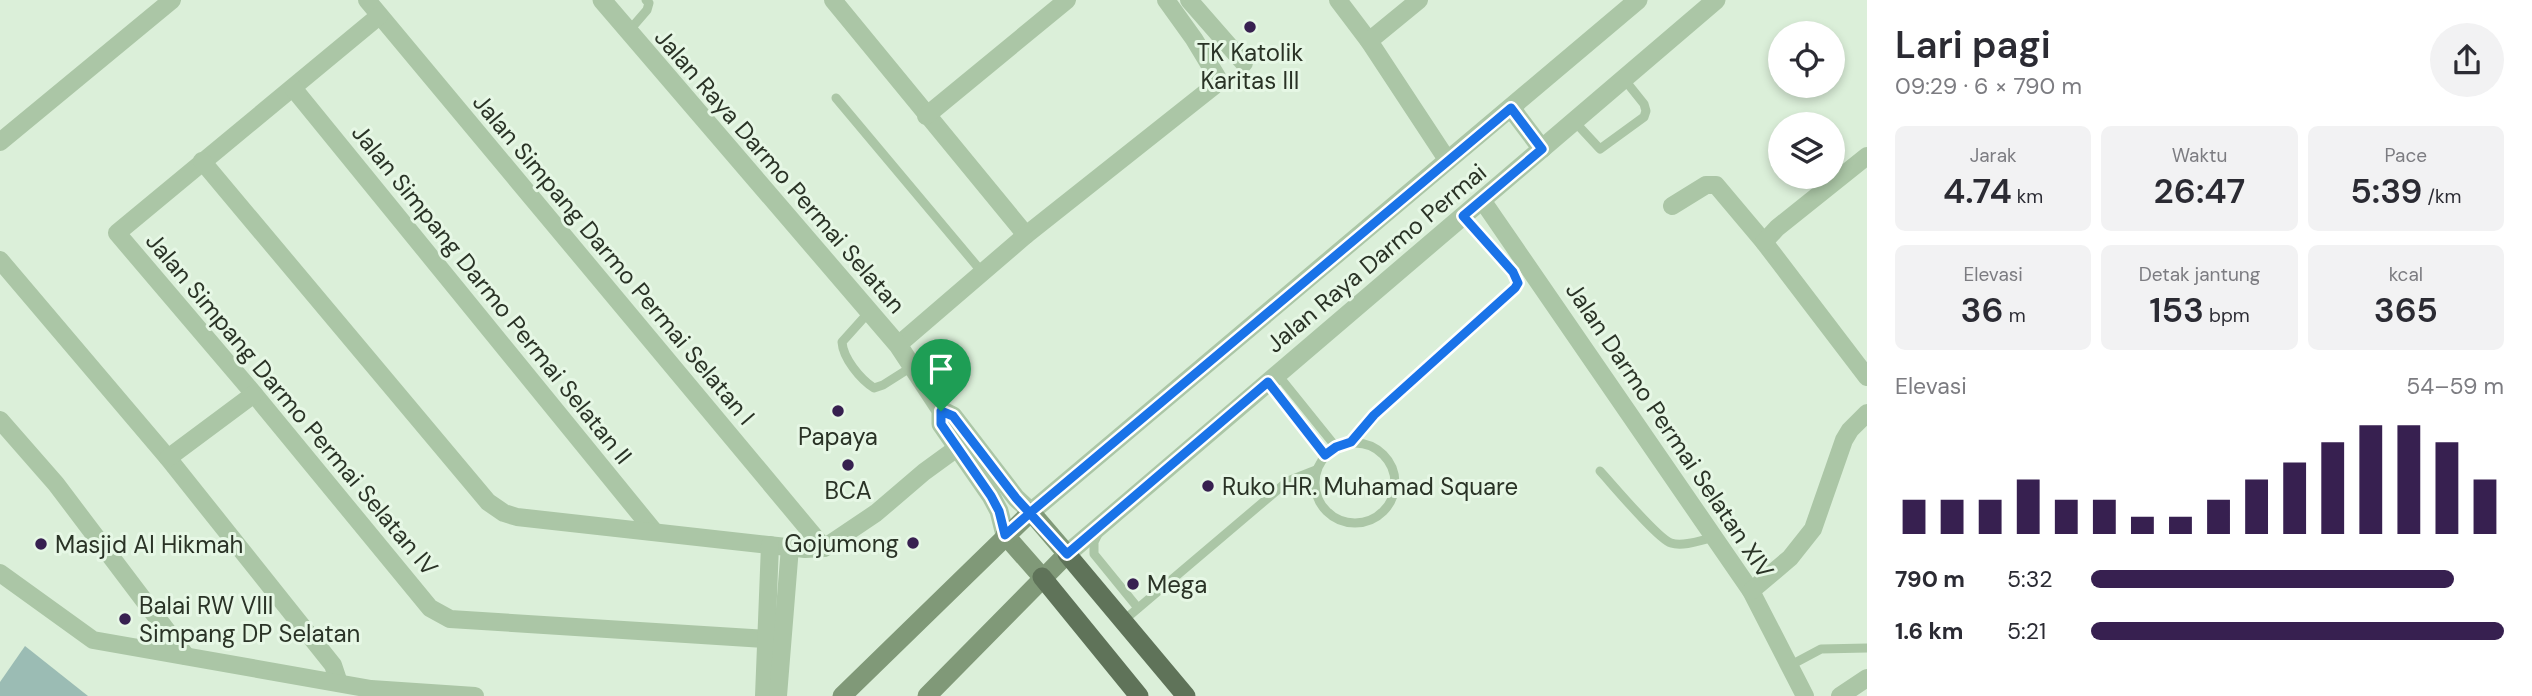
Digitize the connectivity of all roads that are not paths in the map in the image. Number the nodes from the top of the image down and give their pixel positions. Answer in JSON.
{"nodes":[{"id":1,"x":173,"y":0,"type":"edge"},
{"id":2,"x":367,"y":0,"type":"edge"},
{"id":3,"x":602,"y":0,"type":"edge"},
{"id":4,"x":646,"y":0,"type":"edge"},
{"id":5,"x":1067,"y":0,"type":"edge"},
{"id":6,"x":1166,"y":0,"type":"edge"},
{"id":7,"x":1189,"y":0,"type":"edge"},
{"id":8,"x":1338,"y":0,"type":"edge"},
{"id":9,"x":1419,"y":0,"type":"edge"},
{"id":10,"x":1638,"y":0,"type":"edge"},
{"id":11,"x":1716,"y":0,"type":"edge"},
{"id":12,"x":841,"y":3,"type":"edge"},
{"id":13,"x":379,"y":16,"type":"junction"},
{"id":14,"x":628,"y":32,"type":"junction"},
{"id":15,"x":1369,"y":41,"type":"junction"},
{"id":16,"x":1244,"y":63,"type":"dead end"},
{"id":17,"x":1624,"y":79,"type":"junction"},
{"id":18,"x":293,"y":88,"type":"junction"},
{"id":19,"x":836,"y":97,"type":"dead end"},
{"id":20,"x":1511,"y":108,"type":"junction"},
{"id":21,"x":926,"y":116,"type":"junction"},
{"id":22,"x":1574,"y":121,"type":"junction"},
{"id":23,"x":0,"y":142,"type":"edge"},
{"id":24,"x":1542,"y":149,"type":"junction"},
{"id":25,"x":1867,"y":156,"type":"edge"},
{"id":26,"x":202,"y":161,"type":"junction"},
{"id":27,"x":1448,"y":161,"type":"junction"},
{"id":28,"x":1482,"y":200,"type":"junction"},
{"id":29,"x":1672,"y":206,"type":"dead end"},
{"id":30,"x":1466,"y":219,"type":"junction"},
{"id":31,"x":1026,"y":235,"type":"junction"},
{"id":32,"x":1765,"y":242,"type":"junction"},
{"id":33,"x":0,"y":260,"type":"edge"},
{"id":34,"x":982,"y":272,"type":"junction"},
{"id":35,"x":869,"y":312,"type":"junction"},
{"id":36,"x":898,"y":345,"type":"junction"},
{"id":37,"x":913,"y":366,"type":"junction"},
{"id":38,"x":1867,"y":377,"type":"edge"},
{"id":39,"x":1274,"y":380,"type":"junction"},
{"id":40,"x":254,"y":394,"type":"junction"},
{"id":41,"x":941,"y":411,"type":"junction"},
{"id":42,"x":1867,"y":413,"type":"edge"},
{"id":43,"x":0,"y":420,"type":"edge"},
{"id":44,"x":1351,"y":442,"type":"junction"},
{"id":45,"x":1336,"y":447,"type":"junction"},
{"id":46,"x":957,"y":448,"type":"junction"},
{"id":47,"x":1325,"y":455,"type":"junction"},
{"id":48,"x":168,"y":458,"type":"junction"},
{"id":49,"x":1316,"y":470,"type":"junction"},
{"id":50,"x":1601,"y":471,"type":"dead end"},
{"id":51,"x":1031,"y":512,"type":"junction"},
{"id":52,"x":653,"y":530,"type":"junction"},
{"id":53,"x":1005,"y":535,"type":"junction"},
{"id":54,"x":1716,"y":537,"type":"junction"},
{"id":55,"x":770,"y":545,"type":"junction"},
{"id":56,"x":790,"y":547,"type":"junction"},
{"id":57,"x":824,"y":548,"type":"junction"},
{"id":58,"x":1067,"y":554,"type":"junction"},
{"id":59,"x":0,"y":573,"type":"edge"},
{"id":60,"x":1042,"y":577,"type":"junction"},
{"id":61,"x":1751,"y":591,"type":"junction"},
{"id":62,"x":1130,"y":615,"type":"junction"},
{"id":63,"x":774,"y":639,"type":"junction"},
{"id":64,"x":1867,"y":648,"type":"edge"},
{"id":65,"x":186,"y":656,"type":"junction"},
{"id":66,"x":1791,"y":665,"type":"junction"},
{"id":67,"x":1867,"y":678,"type":"edge"},
{"id":68,"x":339,"y":682,"type":"junction"},
{"id":69,"x":370,"y":693,"type":"edge"},
{"id":70,"x":475,"y":696,"type":"edge"},
{"id":71,"x":764,"y":696,"type":"edge"},
{"id":72,"x":778,"y":696,"type":"edge"},
{"id":73,"x":842,"y":696,"type":"edge"},
{"id":74,"x":926,"y":696,"type":"edge"},
{"id":75,"x":1139,"y":696,"type":"edge"},
{"id":76,"x":1185,"y":696,"type":"edge"},
{"id":77,"x":1805,"y":696,"type":"edge"},
{"id":78,"x":1840,"y":696,"type":"edge"}],
"edges":[{"from":1,"to":23,"type":"street"},
{"from":2,"to":13,"type":"street","name":"Jalan Simpang Darmo Permai Selatan I"},
{"from":3,"to":14,"type":"street","name":"Jalan Raya Darmo Permai Selatan"},
{"from":4,"to":14,"type":"lane"},
{"from":5,"to":21,"type":"street"},
{"from":6,"to":31,"type":"street"},
{"from":7,"to":16,"type":"street"},
{"from":8,"to":15,"type":"street"},
{"from":9,"to":15,"type":"street"},
{"from":10,"to":20,"type":"street","name":"Jalan Raya Darmo Permai"},
{"from":11,"to":17,"type":"street","name":"Jalan Raya Darmo Permai"},
{"from":12,"to":21,"type":"street"},
{"from":13,"to":18,"type":"street","name":"Jalan Simpang Darmo Permai Selatan IV"},
{"from":13,"to":57,"type":"street","name":"Jalan Simpang Darmo Permai Selatan I"},
{"from":14,"to":35,"type":"street","name":"Jalan Raya Darmo Permai Selatan"},
{"from":15,"to":27,"type":"street"},
{"from":17,"to":22,"type":"street","name":"Jalan Raya Darmo Permai"},
{"from":17,"to":22,"type":"lane"},
{"from":18,"to":26,"type":"street","name":"Jalan Simpang Darmo Permai Selatan IV"},
{"from":18,"to":52,"type":"street","name":"Jalan Simpang Darmo Permai Selatan II"},
{"from":19,"to":34,"type":"lane"},
{"from":20,"to":24,"type":"street"},
{"from":20,"to":27,"type":"street","name":"Jalan Raya Darmo Permai"},
{"from":21,"to":31,"type":"street"},
{"from":22,"to":24,"type":"street","name":"Jalan Raya Darmo Permai"},
{"from":24,"to":28,"type":"street","name":"Jalan Raya Darmo Permai"},
{"from":25,"to":32,"type":"street"},
{"from":26,"to":40,"type":"street","name":"Jalan Simpang Darmo Permai Selatan IV"},
{"from":26,"to":52,"type":"street"},
{"from":27,"to":51,"type":"street","name":"Jalan Raya Darmo Permai"},
{"from":28,"to":30,"type":"street","name":"Jalan Raya Darmo Permai"},
{"from":28,"to":54,"type":"street","name":"Jalan Darmo Permai Selatan XIV"},
{"from":29,"to":32,"type":"street"},
{"from":30,"to":39,"type":"street","name":"Jalan Raya Darmo Permai"},
{"from":30,"to":44,"type":"lane"},
{"from":31,"to":34,"type":"street"},
{"from":32,"to":38,"type":"street"},
{"from":33,"to":48,"type":"street"},
{"from":34,"to":36,"type":"street"},
{"from":35,"to":36,"type":"street","name":"Jalan Raya Darmo Permai Selatan"},
{"from":35,"to":37,"type":"lane"},
{"from":36,"to":37,"type":"street","name":"Jalan Raya Darmo Permai Selatan"},
{"from":37,"to":41,"type":"street","name":"Jalan Raya Darmo Permai Selatan"},
{"from":39,"to":45,"type":"lane"},
{"from":39,"to":47,"type":"lane"},
{"from":39,"to":58,"type":"street","name":"Jalan Raya Darmo Permai"},
{"from":39,"to":62,"type":"lane"},
{"from":40,"to":48,"type":"street"},
{"from":40,"to":63,"type":"street","name":"Jalan Simpang Darmo Permai Selatan IV"},
{"from":41,"to":46,"type":"street","name":"Jalan Raya Darmo Permai Selatan"},
{"from":41,"to":51,"type":"street","name":"Jalan Raya Darmo Permai Selatan"},
{"from":42,"to":61,"type":"street"},
{"from":43,"to":65,"type":"street"},
{"from":44,"to":45,"type":"lane"},
{"from":44,"to":49,"type":"lane"},
{"from":45,"to":47,"type":"lane"},
{"from":46,"to":53,"type":"street","name":"Jalan Raya Darmo Permai Selatan"},
{"from":46,"to":57,"type":"street"},
{"from":47,"to":49,"type":"lane"},
{"from":48,"to":68,"type":"street"},
{"from":49,"to":62,"type":"lane"},
{"from":50,"to":54,"type":"lane"},
{"from":51,"to":53,"type":"main road"},
{"from":51,"to":58,"type":"main road"},
{"from":52,"to":55,"type":"street"},
{"from":53,"to":60,"type":"main road"},
{"from":53,"to":73,"type":"main road"},
{"from":54,"to":61,"type":"street","name":"Jalan Darmo Permai Selatan XIV"},
{"from":55,"to":56,"type":"street"},
{"from":55,"to":63,"type":"street"},
{"from":56,"to":57,"type":"street"},
{"from":56,"to":63,"type":"street"},
{"from":58,"to":60,"type":"main road"},
{"from":58,"to":62,"type":"main road"},
{"from":59,"to":65,"type":"street"},
{"from":60,"to":74,"type":"main road"},
{"from":60,"to":75,"type":"main road"},
{"from":61,"to":66,"type":"street","name":"Jalan Darmo Permai Selatan XIV"},
{"from":62,"to":76,"type":"main road"},
{"from":63,"to":71,"type":"street"},
{"from":63,"to":72,"type":"street"},
{"from":64,"to":66,"type":"lane"},
{"from":65,"to":68,"type":"street"},
{"from":66,"to":77,"type":"street","name":"Jalan Darmo Permai Selatan XIV"},
{"from":67,"to":78,"type":"street"},
{"from":68,"to":69,"type":"street"},
{"from":69,"to":70,"type":"street"}]}
